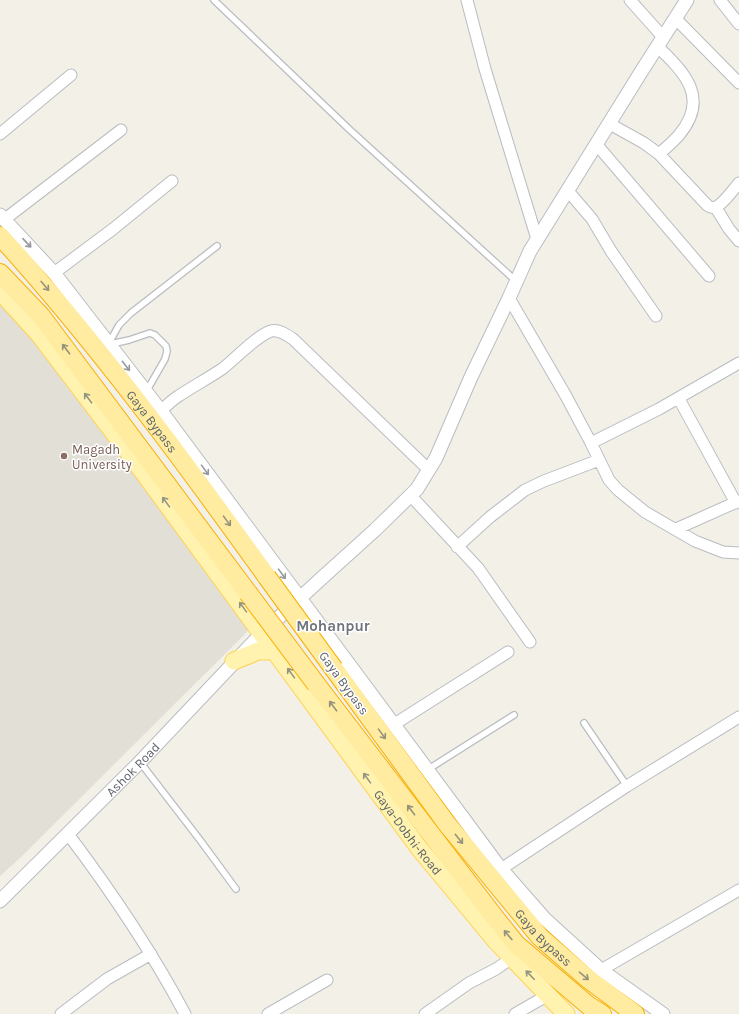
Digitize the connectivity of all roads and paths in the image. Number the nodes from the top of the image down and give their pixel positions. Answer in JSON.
{"nodes":[{"id":1,"x":214,"y":0,"type":"edge"},
{"id":2,"x":467,"y":0,"type":"edge"},
{"id":3,"x":630,"y":0,"type":"edge"},
{"id":4,"x":687,"y":0,"type":"edge"},
{"id":5,"x":720,"y":0,"type":"edge"},
{"id":6,"x":675,"y":18,"type":"junction"},
{"id":7,"x":739,"y":24,"type":"edge"},
{"id":8,"x":660,"y":41,"type":"junction"},
{"id":9,"x":71,"y":75,"type":"dead end"},
{"id":10,"x":739,"y":83,"type":"edge"},
{"id":11,"x":610,"y":124,"type":"junction"},
{"id":12,"x":121,"y":130,"type":"dead end"},
{"id":13,"x":0,"y":134,"type":"edge"},
{"id":14,"x":597,"y":145,"type":"junction"},
{"id":15,"x":659,"y":154,"type":"junction"},
{"id":16,"x":172,"y":181,"type":"dead end"},
{"id":17,"x":739,"y":183,"type":"edge"},
{"id":18,"x":568,"y":191,"type":"junction"},
{"id":19,"x":716,"y":208,"type":"junction"},
{"id":20,"x":2,"y":223,"type":"edge"},
{"id":21,"x":536,"y":239,"type":"junction"},
{"id":22,"x":739,"y":241,"type":"edge"},
{"id":23,"x":217,"y":246,"type":"dead end"},
{"id":24,"x":0,"y":273,"type":"edge"},
{"id":25,"x":54,"y":273,"type":"junction"},
{"id":26,"x":709,"y":276,"type":"dead end"},
{"id":27,"x":516,"y":282,"type":"junction"},
{"id":28,"x":0,"y":291,"type":"edge"},
{"id":29,"x":510,"y":298,"type":"junction"},
{"id":30,"x":656,"y":316,"type":"dead end"},
{"id":31,"x":108,"y":344,"type":"junction"},
{"id":32,"x":739,"y":363,"type":"edge"},
{"id":33,"x":146,"y":392,"type":"junction"},
{"id":34,"x":679,"y":399,"type":"junction"},
{"id":35,"x":161,"y":411,"type":"junction"},
{"id":36,"x":591,"y":443,"type":"junction"},
{"id":37,"x":599,"y":460,"type":"junction"},
{"id":38,"x":429,"y":470,"type":"junction"},
{"id":39,"x":411,"y":496,"type":"junction"},
{"id":40,"x":737,"y":502,"type":"edge"},
{"id":41,"x":676,"y":529,"type":"junction"},
{"id":42,"x":457,"y":547,"type":"junction"},
{"id":43,"x":739,"y":554,"type":"edge"},
{"id":44,"x":299,"y":598,"type":"junction"},
{"id":45,"x":268,"y":641,"type":"junction"},
{"id":46,"x":530,"y":642,"type":"dead end"},
{"id":47,"x":508,"y":652,"type":"dead end"},
{"id":48,"x":234,"y":661,"type":"joint"},
{"id":49,"x":514,"y":715,"type":"dead end"},
{"id":50,"x":739,"y":717,"type":"edge"},
{"id":51,"x":584,"y":723,"type":"dead end"},
{"id":52,"x":393,"y":725,"type":"junction"},
{"id":53,"x":140,"y":762,"type":"junction"},
{"id":54,"x":427,"y":770,"type":"junction"},
{"id":55,"x":627,"y":786,"type":"junction"},
{"id":56,"x":68,"y":834,"type":"junction"},
{"id":57,"x":501,"y":869,"type":"junction"},
{"id":58,"x":236,"y":890,"type":"dead end"},
{"id":59,"x":739,"y":890,"type":"edge"},
{"id":60,"x":0,"y":901,"type":"edge"},
{"id":61,"x":151,"y":954,"type":"junction"},
{"id":62,"x":512,"y":958,"type":"junction"},
{"id":63,"x":601,"y":970,"type":"junction"},
{"id":64,"x":327,"y":980,"type":"dead end"},
{"id":65,"x":548,"y":995,"type":"junction"},
{"id":66,"x":566,"y":1013,"type":"edge"},
{"id":67,"x":61,"y":1014,"type":"edge"},
{"id":68,"x":185,"y":1014,"type":"edge"},
{"id":69,"x":268,"y":1014,"type":"edge"},
{"id":70,"x":425,"y":1014,"type":"edge"},
{"id":71,"x":515,"y":1014,"type":"edge"},
{"id":72,"x":602,"y":1014,"type":"edge"},
{"id":73,"x":636,"y":1014,"type":"edge"},
{"id":74,"x":663,"y":1014,"type":"edge"}],
"edges":[{"from":1,"to":27,"type":"lane"},
{"from":2,"to":21,"type":"street"},
{"from":3,"to":8,"type":"street"},
{"from":4,"to":6,"type":"street"},
{"from":5,"to":7,"type":"street"},
{"from":6,"to":8,"type":"street"},
{"from":6,"to":10,"type":"street"},
{"from":8,"to":11,"type":"street"},
{"from":8,"to":15,"type":"street"},
{"from":9,"to":13,"type":"street"},
{"from":11,"to":14,"type":"street"},
{"from":11,"to":15,"type":"street"},
{"from":12,"to":20,"type":"street"},
{"from":14,"to":18,"type":"street"},
{"from":14,"to":26,"type":"street"},
{"from":15,"to":19,"type":"street"},
{"from":16,"to":25,"type":"street"},
{"from":17,"to":19,"type":"street"},
{"from":18,"to":21,"type":"street"},
{"from":18,"to":30,"type":"street"},
{"from":19,"to":22,"type":"street"},
{"from":20,"to":25,"type":"street","one_way":true},
{"from":20,"to":73,"type":"highway","name":"Gaya Bypass","one_way":true,"bridge":true},
{"from":21,"to":27,"type":"street"},
{"from":23,"to":31,"type":"lane"},
{"from":72,"to":24,"type":"highway","one_way":true,"bridge":true},
{"from":25,"to":31,"type":"street"},
{"from":27,"to":29,"type":"street"},
{"from":45,"to":28,"type":"main road","name":"Gaya-Dobhi-Road","one_way":true},
{"from":29,"to":36,"type":"street"},
{"from":29,"to":38,"type":"street"},
{"from":31,"to":33,"type":"street","one_way":true},
{"from":31,"to":33,"type":"lane"},
{"from":32,"to":34,"type":"street"},
{"from":33,"to":35,"type":"street"},
{"from":34,"to":36,"type":"street"},
{"from":34,"to":40,"type":"street"},
{"from":35,"to":38,"type":"street"},
{"from":35,"to":44,"type":"street","one_way":true},
{"from":36,"to":37,"type":"street"},
{"from":37,"to":41,"type":"street"},
{"from":37,"to":42,"type":"street"},
{"from":38,"to":39,"type":"street"},
{"from":39,"to":42,"type":"street"},
{"from":39,"to":44,"type":"street"},
{"from":40,"to":41,"type":"street"},
{"from":41,"to":43,"type":"street"},
{"from":42,"to":46,"type":"street"},
{"from":44,"to":45,"type":"street"},
{"from":44,"to":52,"type":"street"},
{"from":45,"to":48,"type":"main road"},
{"from":62,"to":45,"type":"main road","name":"Gaya-Dobhi-Road","one_way":true},
{"from":47,"to":52,"type":"street"},
{"from":48,"to":53,"type":"street","name":"Ashok Road"},
{"from":49,"to":54,"type":"lane"},
{"from":50,"to":55,"type":"street"},
{"from":51,"to":55,"type":"lane"},
{"from":52,"to":54,"type":"street"},
{"from":53,"to":56,"type":"street","name":"Ashok Road"},
{"from":53,"to":58,"type":"lane"},
{"from":54,"to":57,"type":"street"},
{"from":55,"to":57,"type":"street"},
{"from":56,"to":60,"type":"street","name":"Ashok Road"},
{"from":56,"to":61,"type":"street"},
{"from":57,"to":63,"type":"street"},
{"from":59,"to":63,"type":"street"},
{"from":61,"to":67,"type":"street"},
{"from":61,"to":68,"type":"street"},
{"from":65,"to":62,"type":"main road","name":"Gaya-Dobhi-Road","one_way":true},
{"from":62,"to":70,"type":"street"},
{"from":63,"to":74,"type":"street"},
{"from":64,"to":69,"type":"street"},
{"from":65,"to":66,"type":"main road","name":"Gaya-Dobhi-Road"},
{"from":65,"to":71,"type":"street"}]}
